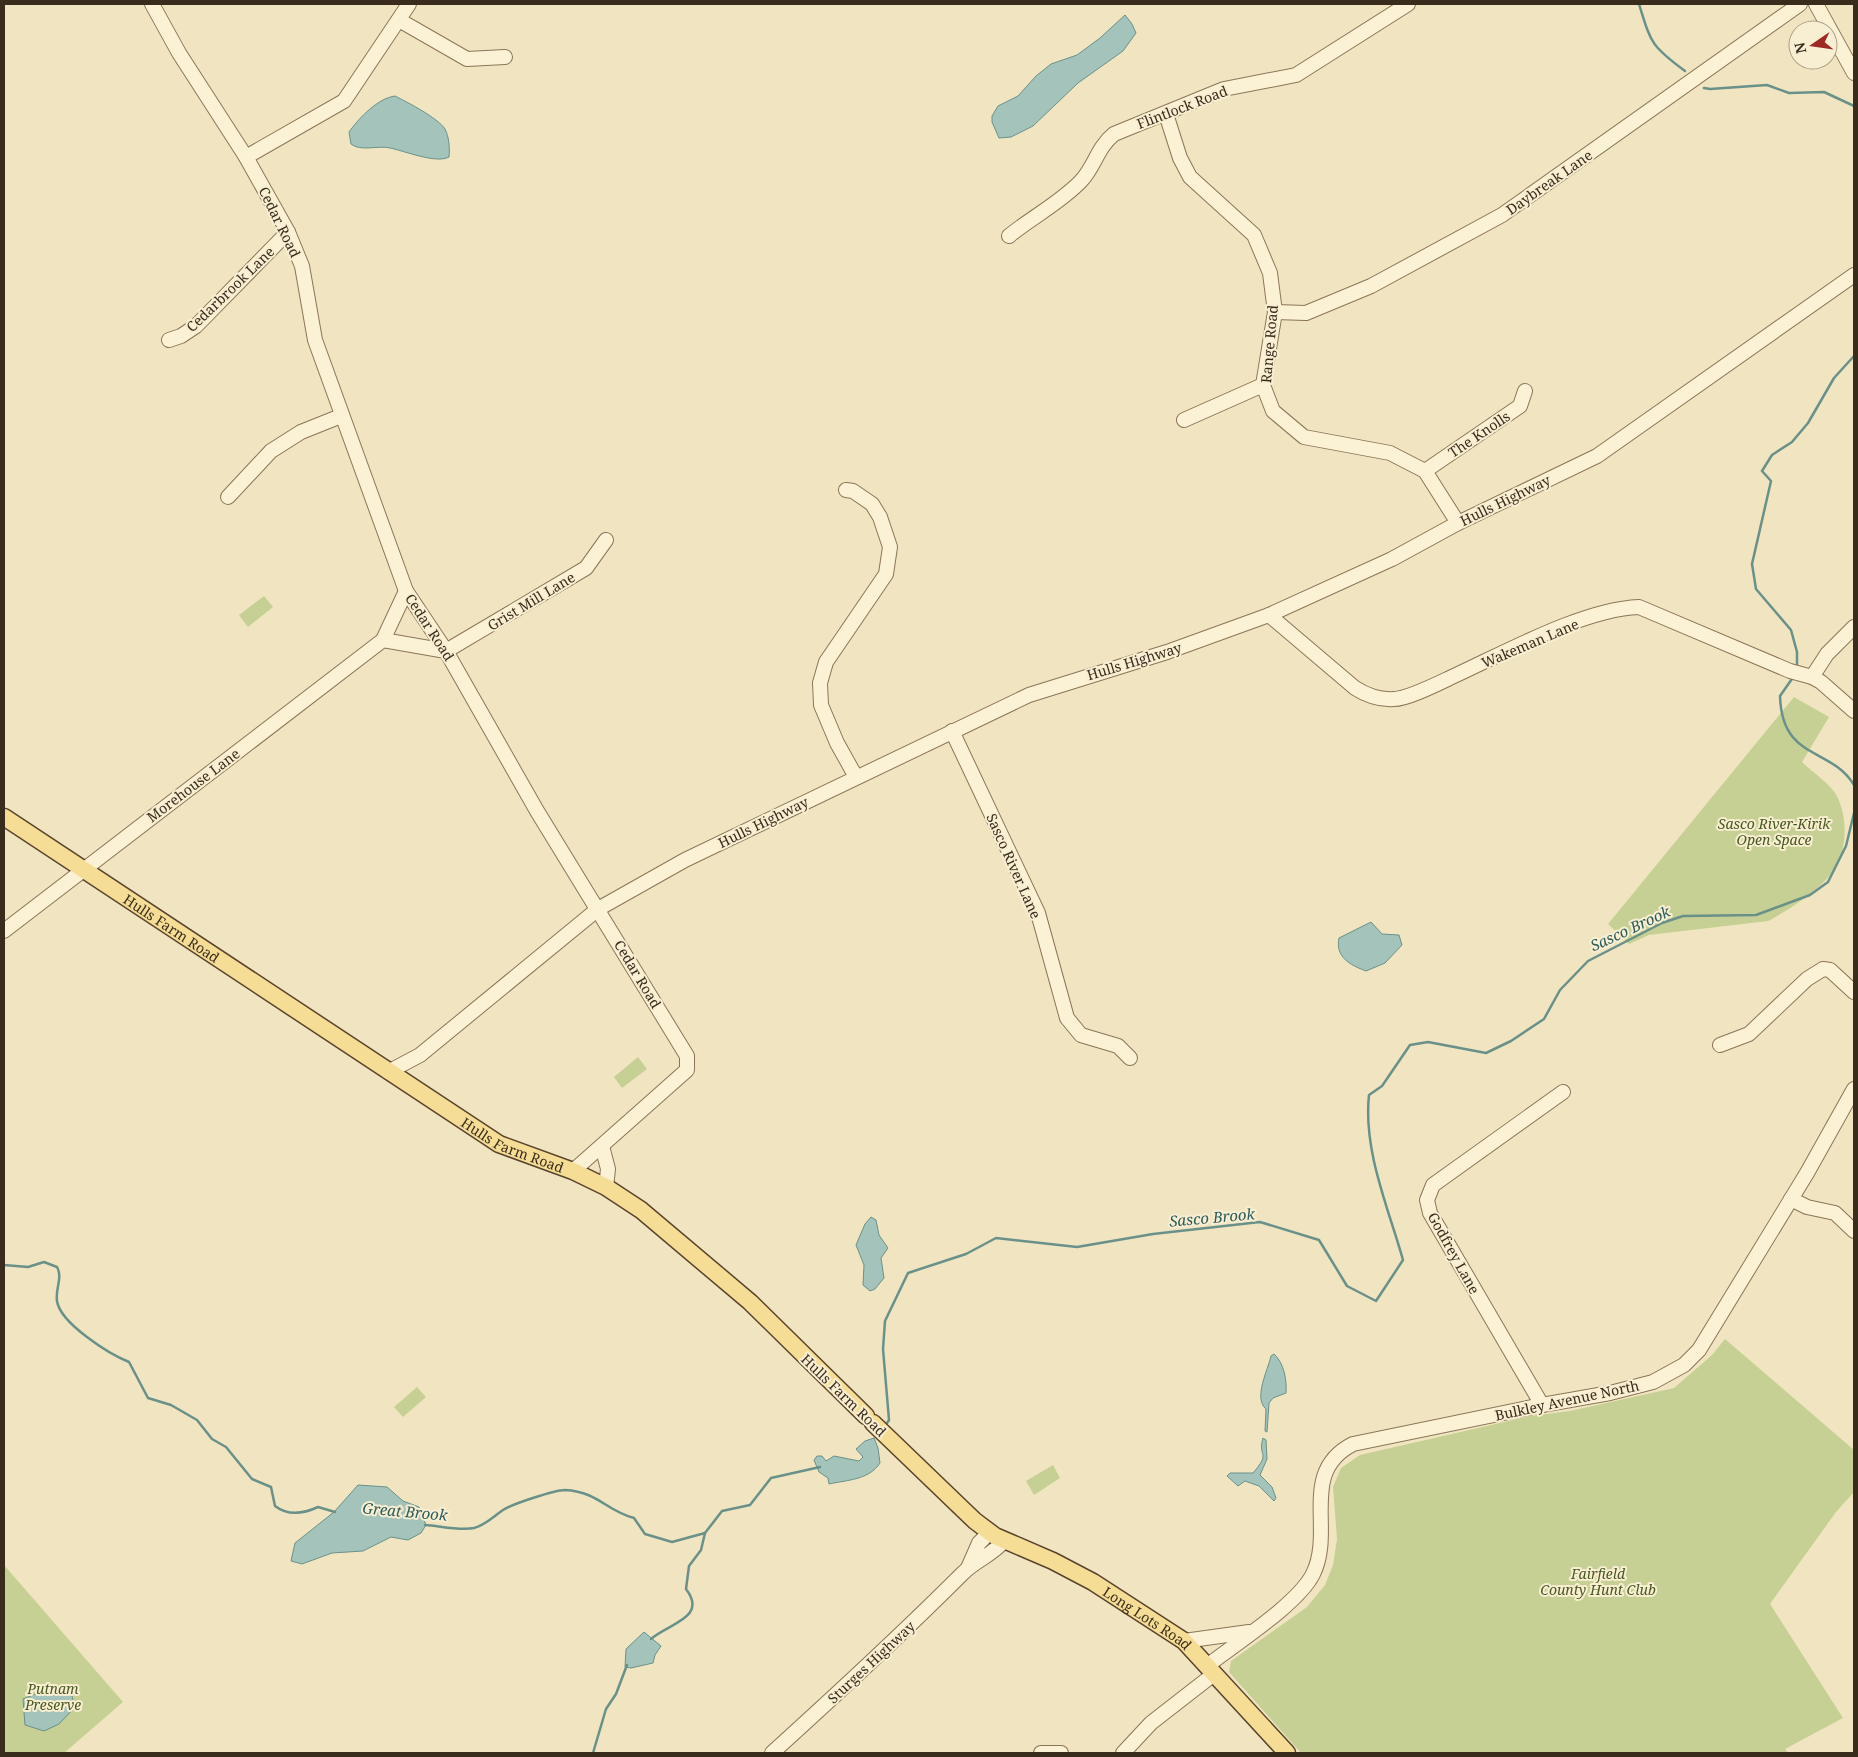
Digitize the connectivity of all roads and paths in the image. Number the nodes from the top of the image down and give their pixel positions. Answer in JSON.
{"nodes":[{"id":1,"x":408,"y":4,"type":"edge"},
{"id":2,"x":1408,"y":4,"type":"edge"},
{"id":3,"x":1800,"y":4,"type":"edge"},
{"id":4,"x":1816,"y":4,"type":"edge"},
{"id":5,"x":156,"y":5,"type":"edge"},
{"id":6,"x":399,"y":20,"type":"junction"},
{"id":7,"x":505,"y":57,"type":"dead end"},
{"id":8,"x":1854,"y":73,"type":"edge"},
{"id":9,"x":1166,"y":114,"type":"junction"},
{"id":10,"x":246,"y":157,"type":"junction"},
{"id":11,"x":288,"y":232,"type":"junction"},
{"id":12,"x":1008,"y":236,"type":"dead end"},
{"id":13,"x":1854,"y":275,"type":"edge"},
{"id":14,"x":1275,"y":312,"type":"junction"},
{"id":15,"x":169,"y":340,"type":"dead end"},
{"id":16,"x":1263,"y":385,"type":"junction"},
{"id":17,"x":1525,"y":391,"type":"dead end"},
{"id":18,"x":341,"y":416,"type":"junction"},
{"id":19,"x":1184,"y":420,"type":"dead end"},
{"id":20,"x":1425,"y":471,"type":"junction"},
{"id":21,"x":846,"y":490,"type":"dead end"},
{"id":22,"x":228,"y":497,"type":"dead end"},
{"id":23,"x":1458,"y":522,"type":"junction"},
{"id":24,"x":606,"y":540,"type":"dead end"},
{"id":25,"x":406,"y":592,"type":"junction"},
{"id":26,"x":1269,"y":615,"type":"junction"},
{"id":27,"x":1854,"y":627,"type":"edge"},
{"id":28,"x":383,"y":640,"type":"junction"},
{"id":29,"x":446,"y":651,"type":"junction"},
{"id":30,"x":1801,"y":674,"type":"junction"},
{"id":31,"x":1854,"y":711,"type":"edge"},
{"id":32,"x":952,"y":731,"type":"junction"},
{"id":33,"x":856,"y":777,"type":"junction"},
{"id":34,"x":4,"y":817,"type":"edge"},
{"id":35,"x":82,"y":870,"type":"junction"},
{"id":36,"x":598,"y":909,"type":"junction"},
{"id":37,"x":4,"y":931,"type":"edge"},
{"id":38,"x":1854,"y":992,"type":"edge"},
{"id":39,"x":1720,"y":1045,"type":"dead end"},
{"id":40,"x":420,"y":1054,"type":"junction"},
{"id":41,"x":1130,"y":1058,"type":"dead end"},
{"id":42,"x":388,"y":1072,"type":"junction"},
{"id":43,"x":404,"y":1081,"type":"junction"},
{"id":44,"x":1854,"y":1089,"type":"edge"},
{"id":45,"x":1563,"y":1092,"type":"dead end"},
{"id":46,"x":602,"y":1146,"type":"junction"},
{"id":47,"x":574,"y":1171,"type":"junction"},
{"id":48,"x":606,"y":1187,"type":"junction"},
{"id":49,"x":1791,"y":1199,"type":"junction"},
{"id":50,"x":1854,"y":1230,"type":"edge"},
{"id":51,"x":1542,"y":1405,"type":"junction"},
{"id":52,"x":984,"y":1528,"type":"junction"},
{"id":53,"x":1004,"y":1541,"type":"junction"},
{"id":54,"x":967,"y":1569,"type":"junction"},
{"id":55,"x":1252,"y":1631,"type":"junction"},
{"id":56,"x":1184,"y":1641,"type":"junction"},
{"id":57,"x":1211,"y":1670,"type":"junction"},
{"id":58,"x":772,"y":1753,"type":"edge"},
{"id":59,"x":1042,"y":1753,"type":"edge"},
{"id":60,"x":1061,"y":1753,"type":"edge"},
{"id":61,"x":1124,"y":1753,"type":"edge"},
{"id":62,"x":1287,"y":1753,"type":"edge"}],
"edges":[{"from":1,"to":6,"type":"street"},
{"from":2,"to":9,"type":"street","name":"Flintlock Road"},
{"from":3,"to":14,"type":"street","name":"Daybreak Lane"},
{"from":4,"to":8,"type":"street"},
{"from":5,"to":10,"type":"street","name":"Cedar Road"},
{"from":6,"to":7,"type":"street"},
{"from":6,"to":10,"type":"street"},
{"from":9,"to":12,"type":"street","name":"Flintlock Road"},
{"from":9,"to":14,"type":"street","name":"Range Road"},
{"from":10,"to":11,"type":"street","name":"Cedar Road"},
{"from":11,"to":15,"type":"street","name":"Cedarbrook Lane"},
{"from":11,"to":18,"type":"street","name":"Cedar Road"},
{"from":13,"to":23,"type":"street","name":"Hulls Highway"},
{"from":14,"to":16,"type":"street","name":"Range Road"},
{"from":16,"to":19,"type":"street"},
{"from":16,"to":20,"type":"street","name":"Range Road"},
{"from":17,"to":20,"type":"street","name":"The Knolls"},
{"from":18,"to":22,"type":"street"},
{"from":18,"to":25,"type":"street","name":"Cedar Road"},
{"from":20,"to":23,"type":"street","name":"Range Road"},
{"from":21,"to":33,"type":"street"},
{"from":23,"to":26,"type":"street","name":"Hulls Highway"},
{"from":24,"to":29,"type":"street","name":"Grist Mill Lane"},
{"from":25,"to":28,"type":"street","name":"Morehouse Lane"},
{"from":25,"to":29,"type":"street","name":"Cedar Road"},
{"from":26,"to":30,"type":"street","name":"Wakeman Lane"},
{"from":26,"to":32,"type":"street","name":"Hulls Highway"},
{"from":27,"to":30,"type":"street"},
{"from":28,"to":29,"type":"street"},
{"from":28,"to":35,"type":"street","name":"Morehouse Lane"},
{"from":29,"to":36,"type":"street","name":"Cedar Road"},
{"from":30,"to":31,"type":"street","name":"Wakeman Lane"},
{"from":32,"to":33,"type":"street","name":"Hulls Highway"},
{"from":32,"to":41,"type":"street","name":"Sasco River Lane"},
{"from":33,"to":36,"type":"street","name":"Hulls Highway"},
{"from":34,"to":35,"type":"main road","name":"Hulls Farm Road"},
{"from":35,"to":37,"type":"street","name":"Morehouse Lane"},
{"from":35,"to":42,"type":"main road","name":"Hulls Farm Road"},
{"from":36,"to":40,"type":"street","name":"Hulls Highway"},
{"from":36,"to":46,"type":"street","name":"Cedar Road"},
{"from":38,"to":39,"type":"street"},
{"from":40,"to":42,"type":"street","name":"Hulls Highway"},
{"from":40,"to":43,"type":"street","name":"Hulls Highway"},
{"from":42,"to":43,"type":"main road","name":"Hulls Farm Road"},
{"from":43,"to":47,"type":"main road","name":"Hulls Farm Road"},
{"from":44,"to":49,"type":"street","name":"Bulkley Avenue North"},
{"from":45,"to":51,"type":"street","name":"Godfrey Lane"},
{"from":46,"to":47,"type":"street","name":"Cedar Road"},
{"from":46,"to":48,"type":"street"},
{"from":47,"to":48,"type":"main road","name":"Hulls Farm Road"},
{"from":48,"to":52,"type":"main road","name":"Hulls Farm Road"},
{"from":49,"to":50,"type":"street"},
{"from":49,"to":51,"type":"street","name":"Bulkley Avenue North"},
{"from":51,"to":55,"type":"street","name":"Bulkley Avenue North"},
{"from":52,"to":53,"type":"main road","name":"Long Lots Road"},
{"from":52,"to":54,"type":"street","name":"Sturges Highway"},
{"from":53,"to":54,"type":"street","name":"Sturges Highway"},
{"from":53,"to":56,"type":"main road","name":"Long Lots Road"},
{"from":54,"to":58,"type":"street","name":"Sturges Highway"},
{"from":55,"to":56,"type":"street","name":"Bulkley Avenue North"},
{"from":55,"to":57,"type":"street","name":"Bulkley Avenue North"},
{"from":56,"to":57,"type":"main road","name":"Long Lots Road"},
{"from":57,"to":61,"type":"street","name":"Bulkley Avenue North"},
{"from":57,"to":62,"type":"main road","name":"Long Lots Road"},
{"from":59,"to":60,"type":"street"}]}
